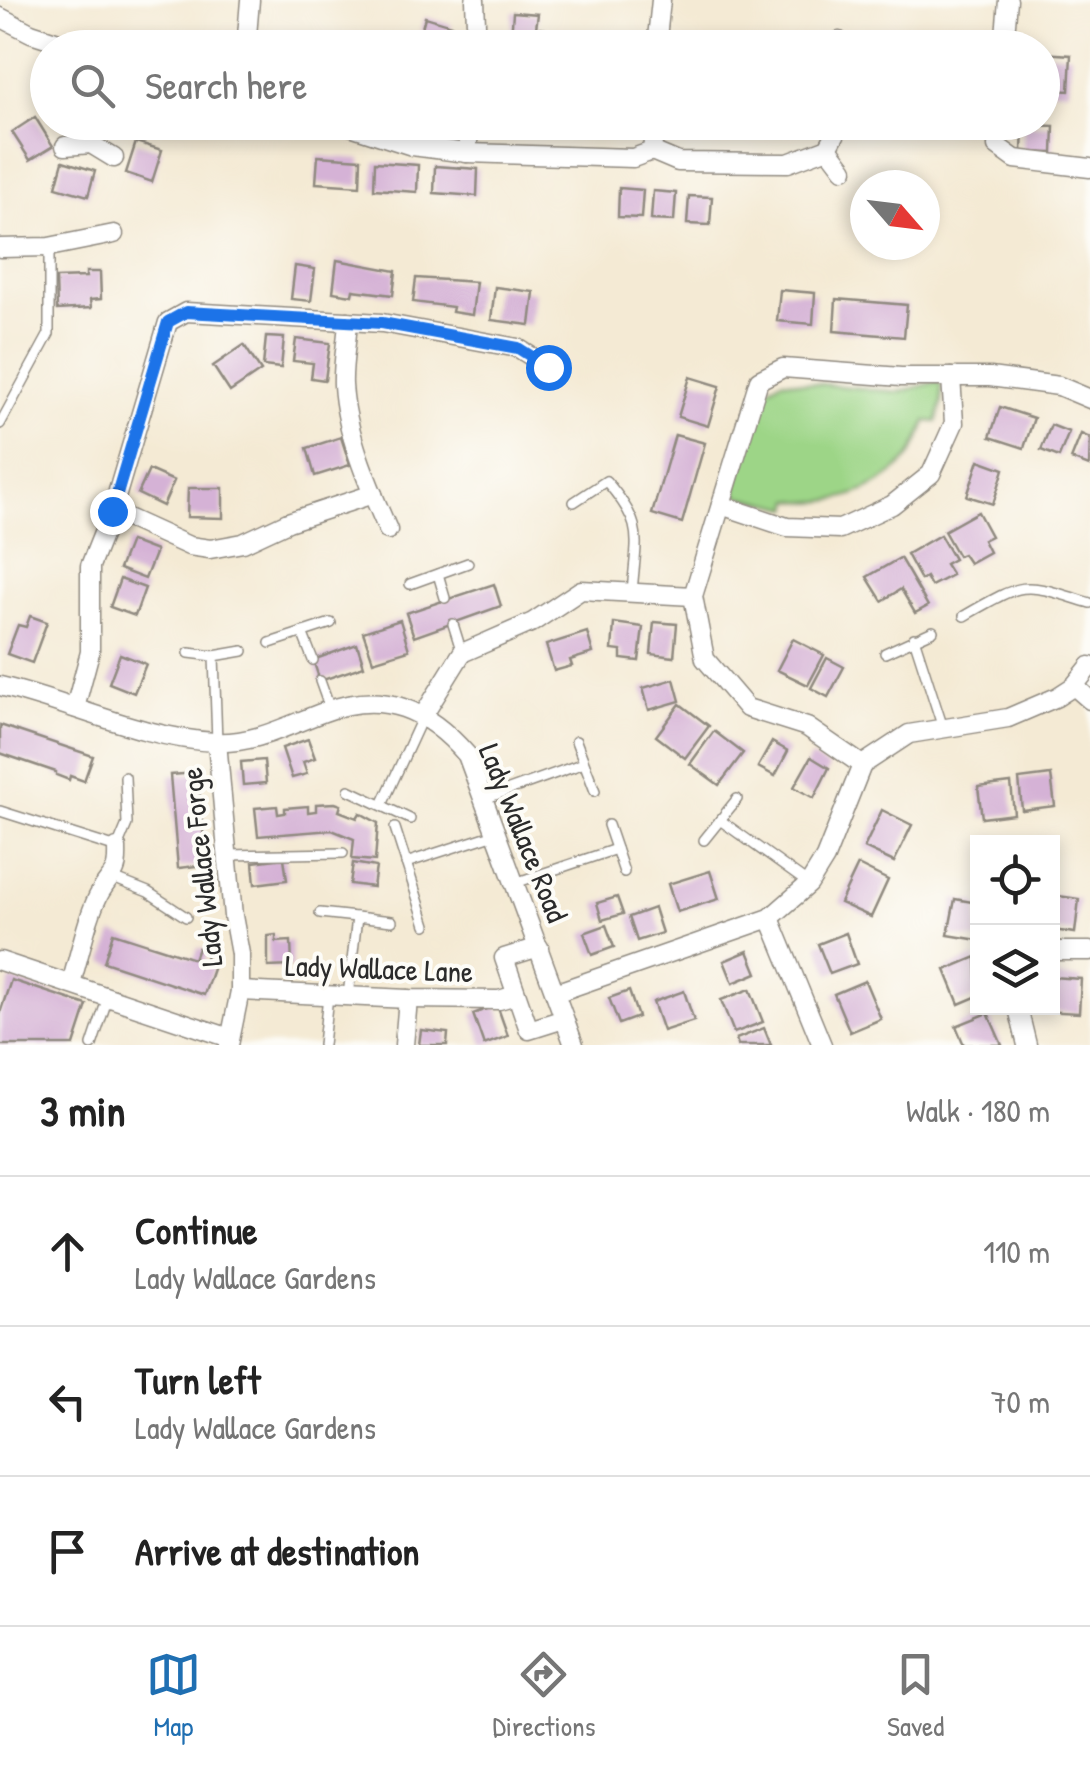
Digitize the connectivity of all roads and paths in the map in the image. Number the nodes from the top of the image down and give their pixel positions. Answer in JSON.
{"nodes":[{"id":1,"x":250,"y":0,"type":"edge"},
{"id":2,"x":475,"y":0,"type":"edge"},
{"id":3,"x":661,"y":0,"type":"edge"},
{"id":4,"x":1008,"y":0,"type":"edge"},
{"id":5,"x":0,"y":17,"type":"edge"},
{"id":6,"x":248,"y":30,"type":"edge"},
{"id":7,"x":476,"y":30,"type":"edge"},
{"id":8,"x":658,"y":30,"type":"edge"},
{"id":9,"x":1006,"y":30,"type":"edge"},
{"id":10,"x":30,"y":32,"type":"edge"},
{"id":11,"x":92,"y":140,"type":"edge"},
{"id":12,"x":394,"y":140,"type":"edge"},
{"id":13,"x":468,"y":140,"type":"edge"},
{"id":14,"x":654,"y":140,"type":"edge"},
{"id":15,"x":832,"y":140,"type":"edge"},
{"id":16,"x":998,"y":140,"type":"edge"},
{"id":17,"x":91,"y":144,"type":"junction"},
{"id":18,"x":65,"y":146,"type":"dead end"},
{"id":19,"x":828,"y":148,"type":"junction"},
{"id":20,"x":652,"y":152,"type":"junction"},
{"id":21,"x":467,"y":153,"type":"junction"},
{"id":22,"x":114,"y":158,"type":"dead end"},
{"id":23,"x":844,"y":168,"type":"dead end"},
{"id":24,"x":1090,"y":168,"type":"edge"},
{"id":25,"x":114,"y":234,"type":"dead end"},
{"id":26,"x":49,"y":247,"type":"junction"},
{"id":27,"x":0,"y":248,"type":"edge"},
{"id":28,"x":348,"y":322,"type":"junction"},
{"id":29,"x":548,"y":367,"type":"dead end"},
{"id":30,"x":951,"y":377,"type":"junction"},
{"id":31,"x":1090,"y":398,"type":"edge"},
{"id":32,"x":0,"y":424,"type":"edge"},
{"id":33,"x":373,"y":494,"type":"junction"},
{"id":34,"x":574,"y":502,"type":"dead end"},
{"id":35,"x":721,"y":505,"type":"junction"},
{"id":36,"x":112,"y":511,"type":"junction"},
{"id":37,"x":388,"y":530,"type":"dead end"},
{"id":38,"x":468,"y":562,"type":"dead end"},
{"id":39,"x":438,"y":574,"type":"junction"},
{"id":40,"x":410,"y":584,"type":"dead end"},
{"id":41,"x":632,"y":593,"type":"junction"},
{"id":42,"x":693,"y":596,"type":"junction"},
{"id":43,"x":446,"y":598,"type":"dead end"},
{"id":44,"x":1090,"y":603,"type":"edge"},
{"id":45,"x":964,"y":616,"type":"dead end"},
{"id":46,"x":331,"y":622,"type":"dead end"},
{"id":47,"x":453,"y":624,"type":"dead end"},
{"id":48,"x":934,"y":631,"type":"dead end"},
{"id":49,"x":302,"y":632,"type":"junction"},
{"id":50,"x":914,"y":638,"type":"junction"},
{"id":51,"x":270,"y":643,"type":"dead end"},
{"id":52,"x":243,"y":651,"type":"dead end"},
{"id":53,"x":189,"y":653,"type":"dead end"},
{"id":54,"x":462,"y":653,"type":"junction"},
{"id":55,"x":885,"y":653,"type":"dead end"},
{"id":56,"x":214,"y":656,"type":"junction"},
{"id":57,"x":313,"y":660,"type":"dead end"},
{"id":58,"x":1090,"y":666,"type":"edge"},
{"id":59,"x":320,"y":680,"type":"dead end"},
{"id":60,"x":0,"y":686,"type":"edge"},
{"id":61,"x":1074,"y":686,"type":"junction"},
{"id":62,"x":1090,"y":700,"type":"edge"},
{"id":63,"x":75,"y":708,"type":"junction"},
{"id":64,"x":330,"y":709,"type":"junction"},
{"id":65,"x":423,"y":716,"type":"junction"},
{"id":66,"x":943,"y":728,"type":"junction"},
{"id":67,"x":576,"y":741,"type":"dead end"},
{"id":68,"x":217,"y":742,"type":"junction"},
{"id":69,"x":584,"y":763,"type":"junction"},
{"id":70,"x":862,"y":765,"type":"junction"},
{"id":71,"x":125,"y":777,"type":"dead end"},
{"id":72,"x":350,"y":790,"type":"dead end"},
{"id":73,"x":594,"y":791,"type":"dead end"},
{"id":74,"x":484,"y":799,"type":"junction"},
{"id":75,"x":738,"y":799,"type":"dead end"},
{"id":76,"x":382,"y":805,"type":"junction"},
{"id":77,"x":0,"y":811,"type":"edge"},
{"id":78,"x":410,"y":819,"type":"dead end"},
{"id":79,"x":720,"y":820,"type":"junction"},
{"id":80,"x":608,"y":825,"type":"dead end"},
{"id":81,"x":395,"y":828,"type":"dead end"},
{"id":82,"x":498,"y":833,"type":"junction"},
{"id":83,"x":704,"y":840,"type":"dead end"},
{"id":84,"x":118,"y":848,"type":"junction"},
{"id":85,"x":616,"y":850,"type":"junction"},
{"id":86,"x":342,"y":853,"type":"dead end"},
{"id":87,"x":228,"y":855,"type":"junction"},
{"id":88,"x":406,"y":863,"type":"junction"},
{"id":89,"x":624,"y":872,"type":"dead end"},
{"id":90,"x":113,"y":878,"type":"junction"},
{"id":91,"x":515,"y":883,"type":"junction"},
{"id":92,"x":809,"y":884,"type":"junction"},
{"id":93,"x":320,"y":913,"type":"dead end"},
{"id":94,"x":186,"y":917,"type":"dead end"},
{"id":95,"x":357,"y":917,"type":"junction"},
{"id":96,"x":770,"y":918,"type":"junction"},
{"id":97,"x":392,"y":921,"type":"dead end"},
{"id":98,"x":426,"y":925,"type":"dead end"},
{"id":99,"x":539,"y":947,"type":"junction"},
{"id":100,"x":1090,"y":951,"type":"edge"},
{"id":101,"x":1060,"y":952,"type":"edge"},
{"id":102,"x":0,"y":961,"type":"edge"},
{"id":103,"x":71,"y":983,"type":"junction"},
{"id":104,"x":240,"y":991,"type":"junction"},
{"id":105,"x":555,"y":993,"type":"junction"},
{"id":106,"x":516,"y":994,"type":"junction"},
{"id":107,"x":328,"y":995,"type":"junction"},
{"id":108,"x":108,"y":996,"type":"junction"},
{"id":109,"x":348,"y":996,"type":"junction"},
{"id":110,"x":408,"y":999,"type":"junction"},
{"id":111,"x":1020,"y":1015,"type":"edge"},
{"id":112,"x":564,"y":1019,"type":"junction"},
{"id":113,"x":230,"y":1042,"type":"edge"},
{"id":114,"x":92,"y":1045,"type":"edge"},
{"id":115,"x":323,"y":1045,"type":"edge"},
{"id":116,"x":404,"y":1045,"type":"edge"},
{"id":117,"x":574,"y":1045,"type":"edge"},
{"id":118,"x":822,"y":1045,"type":"edge"},
{"id":119,"x":1027,"y":1045,"type":"edge"}],
"edges":[{"from":1,"to":6,"type":"street"},
{"from":2,"to":7,"type":"street"},
{"from":3,"to":8,"type":"street"},
{"from":4,"to":9,"type":"street"},
{"from":5,"to":10,"type":"street"},
{"from":11,"to":17,"type":"street"},
{"from":12,"to":21,"type":"street"},
{"from":13,"to":21,"type":"street"},
{"from":14,"to":20,"type":"street"},
{"from":15,"to":19,"type":"street"},
{"from":16,"to":24,"type":"street"},
{"from":17,"to":18,"type":"street"},
{"from":17,"to":22,"type":"street"},
{"from":19,"to":20,"type":"street"},
{"from":19,"to":23,"type":"street"},
{"from":20,"to":21,"type":"street"},
{"from":25,"to":26,"type":"street"},
{"from":26,"to":27,"type":"street"},
{"from":26,"to":32,"type":"lane"},
{"from":28,"to":29,"type":"street"},
{"from":28,"to":33,"type":"street"},
{"from":28,"to":36,"type":"street"},
{"from":30,"to":31,"type":"street"},
{"from":30,"to":35,"type":"street"},
{"from":30,"to":35,"type":"street"},
{"from":33,"to":36,"type":"street"},
{"from":33,"to":37,"type":"street"},
{"from":34,"to":41,"type":"lane"},
{"from":35,"to":42,"type":"street"},
{"from":36,"to":63,"type":"street"},
{"from":38,"to":39,"type":"lane"},
{"from":39,"to":40,"type":"lane"},
{"from":39,"to":43,"type":"lane"},
{"from":41,"to":42,"type":"street"},
{"from":41,"to":54,"type":"street"},
{"from":42,"to":70,"type":"street"},
{"from":44,"to":45,"type":"lane"},
{"from":46,"to":49,"type":"lane"},
{"from":47,"to":54,"type":"lane"},
{"from":48,"to":50,"type":"lane"},
{"from":49,"to":51,"type":"lane"},
{"from":49,"to":57,"type":"lane"},
{"from":50,"to":55,"type":"lane"},
{"from":50,"to":66,"type":"lane"},
{"from":52,"to":56,"type":"lane"},
{"from":53,"to":56,"type":"lane"},
{"from":54,"to":65,"type":"street"},
{"from":56,"to":68,"type":"lane"},
{"from":58,"to":61,"type":"street"},
{"from":59,"to":64,"type":"lane"},
{"from":60,"to":63,"type":"street","name":"Lady Wallace Road"},
{"from":61,"to":62,"type":"street"},
{"from":61,"to":66,"type":"street"},
{"from":63,"to":68,"type":"street","name":"Lady Wallace Road"},
{"from":64,"to":65,"type":"street","name":"Lady Wallace Road"},
{"from":64,"to":68,"type":"street","name":"Lady Wallace Road"},
{"from":65,"to":74,"type":"street","name":"Lady Wallace Road"},
{"from":65,"to":76,"type":"lane"},
{"from":66,"to":70,"type":"street"},
{"from":67,"to":69,"type":"lane"},
{"from":68,"to":87,"type":"street","name":"Lady Wallace Forge"},
{"from":69,"to":73,"type":"lane"},
{"from":69,"to":74,"type":"lane"},
{"from":70,"to":92,"type":"street"},
{"from":71,"to":84,"type":"lane"},
{"from":72,"to":76,"type":"lane"},
{"from":74,"to":82,"type":"street","name":"Lady Wallace Road"},
{"from":75,"to":79,"type":"lane"},
{"from":76,"to":78,"type":"lane"},
{"from":77,"to":84,"type":"lane"},
{"from":79,"to":83,"type":"lane"},
{"from":79,"to":92,"type":"lane"},
{"from":80,"to":85,"type":"lane"},
{"from":81,"to":88,"type":"lane"},
{"from":82,"to":88,"type":"lane"},
{"from":82,"to":91,"type":"street","name":"Lady Wallace Road"},
{"from":84,"to":90,"type":"street"},
{"from":85,"to":89,"type":"lane"},
{"from":85,"to":91,"type":"lane"},
{"from":86,"to":87,"type":"lane"},
{"from":87,"to":104,"type":"street","name":"Lady Wallace Forge"},
{"from":88,"to":98,"type":"lane"},
{"from":90,"to":94,"type":"lane"},
{"from":90,"to":103,"type":"street"},
{"from":91,"to":99,"type":"street","name":"Lady Wallace Road"},
{"from":92,"to":96,"type":"street"},
{"from":93,"to":95,"type":"lane"},
{"from":95,"to":97,"type":"lane"},
{"from":95,"to":109,"type":"lane"},
{"from":96,"to":105,"type":"street"},
{"from":96,"to":118,"type":"street"},
{"from":99,"to":105,"type":"street","name":"Lady Wallace Road"},
{"from":99,"to":106,"type":"street","name":"Lady Wallace Road"},
{"from":100,"to":101,"type":"street"},
{"from":102,"to":103,"type":"street"},
{"from":103,"to":108,"type":"street"},
{"from":104,"to":107,"type":"street","name":"Lady Wallace Lane"},
{"from":104,"to":113,"type":"street","name":"Lady Wallace Forge"},
{"from":105,"to":112,"type":"street","name":"Lady Wallace Road"},
{"from":106,"to":110,"type":"street","name":"Lady Wallace Lane"},
{"from":106,"to":112,"type":"street"},
{"from":107,"to":109,"type":"street","name":"Lady Wallace Lane"},
{"from":107,"to":115,"type":"lane"},
{"from":108,"to":113,"type":"street"},
{"from":108,"to":114,"type":"lane"},
{"from":109,"to":110,"type":"street","name":"Lady Wallace Lane"},
{"from":110,"to":116,"type":"street"},
{"from":111,"to":119,"type":"street"},
{"from":112,"to":117,"type":"street","name":"Lady Wallace Road"}]}
